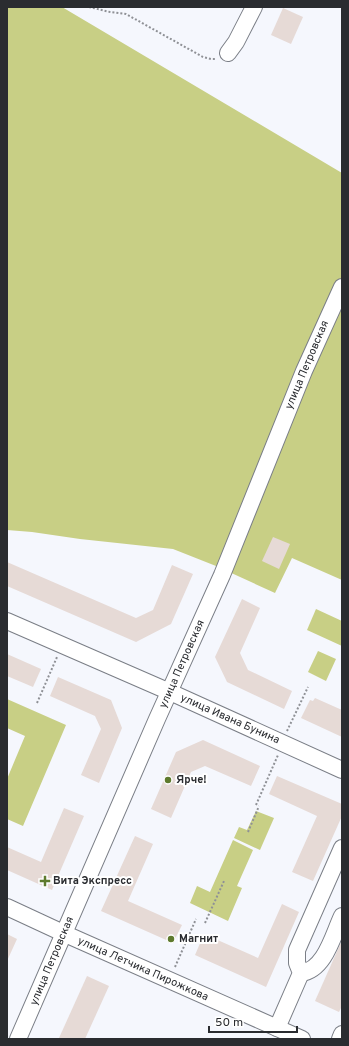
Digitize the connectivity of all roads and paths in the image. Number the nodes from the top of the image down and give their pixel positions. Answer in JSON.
{"nodes":[{"id":1,"x":89,"y":7,"type":"edge"},
{"id":2,"x":254,"y":7,"type":"edge"},
{"id":3,"x":228,"y":53,"type":"joint"},
{"id":4,"x":342,"y":288,"type":"edge"},
{"id":5,"x":7,"y":621,"type":"edge"},
{"id":6,"x":62,"y":645,"type":"junction"},
{"id":7,"x":308,"y":687,"type":"dead end"},
{"id":8,"x":170,"y":692,"type":"junction"},
{"id":9,"x":37,"y":703,"type":"dead end"},
{"id":10,"x":282,"y":743,"type":"junction"},
{"id":11,"x":342,"y":770,"type":"edge"},
{"id":12,"x":256,"y":805,"type":"dead end"},
{"id":13,"x":259,"y":806,"type":"dead end"},
{"id":14,"x":248,"y":832,"type":"dead end"},
{"id":15,"x":342,"y":848,"type":"edge"},
{"id":16,"x":224,"y":882,"type":"dead end"},
{"id":17,"x":7,"y":907,"type":"edge"},
{"id":18,"x":342,"y":916,"type":"edge"},
{"id":19,"x":196,"y":919,"type":"dead end"},
{"id":20,"x":206,"y":923,"type":"dead end"},
{"id":21,"x":63,"y":934,"type":"junction"},
{"id":22,"x":301,"y":973,"type":"junction"},
{"id":23,"x":169,"y":980,"type":"junction"},
{"id":24,"x":277,"y":1028,"type":"junction"},
{"id":25,"x":342,"y":1034,"type":"edge"},
{"id":26,"x":18,"y":1039,"type":"edge"},
{"id":27,"x":302,"y":1039,"type":"edge"},
{"id":28,"x":340,"y":1039,"type":"edge"}],
"edges":[{"from":1,"to":3,"type":"path"},
{"from":2,"to":3,"type":"street"},
{"from":4,"to":8,"type":"street","name":"улица Петровская"},
{"from":5,"to":6,"type":"street","name":"улица Ивана Бунина"},
{"from":6,"to":8,"type":"street","name":"улица Ивана Бунина"},
{"from":6,"to":9,"type":"path"},
{"from":7,"to":10,"type":"path"},
{"from":8,"to":10,"type":"street","name":"улица Ивана Бунина"},
{"from":8,"to":21,"type":"street","name":"улица Петровская"},
{"from":10,"to":11,"type":"street","name":"улица Ивана Бунина"},
{"from":10,"to":12,"type":"path"},
{"from":13,"to":14,"type":"path"},
{"from":15,"to":22,"type":"street"},
{"from":16,"to":20,"type":"path"},
{"from":17,"to":21,"type":"street","name":"улица Летчика Пирожкова"},
{"from":18,"to":22,"type":"street"},
{"from":19,"to":23,"type":"path"},
{"from":21,"to":23,"type":"street","name":"улица Летчика Пирожкова"},
{"from":21,"to":26,"type":"street","name":"улица Петровская"},
{"from":22,"to":24,"type":"street"},
{"from":23,"to":24,"type":"street","name":"улица Летчика Пирожкова"},
{"from":24,"to":27,"type":"street","name":"улица Летчика Пирожкова"},
{"from":25,"to":28,"type":"street"}]}
